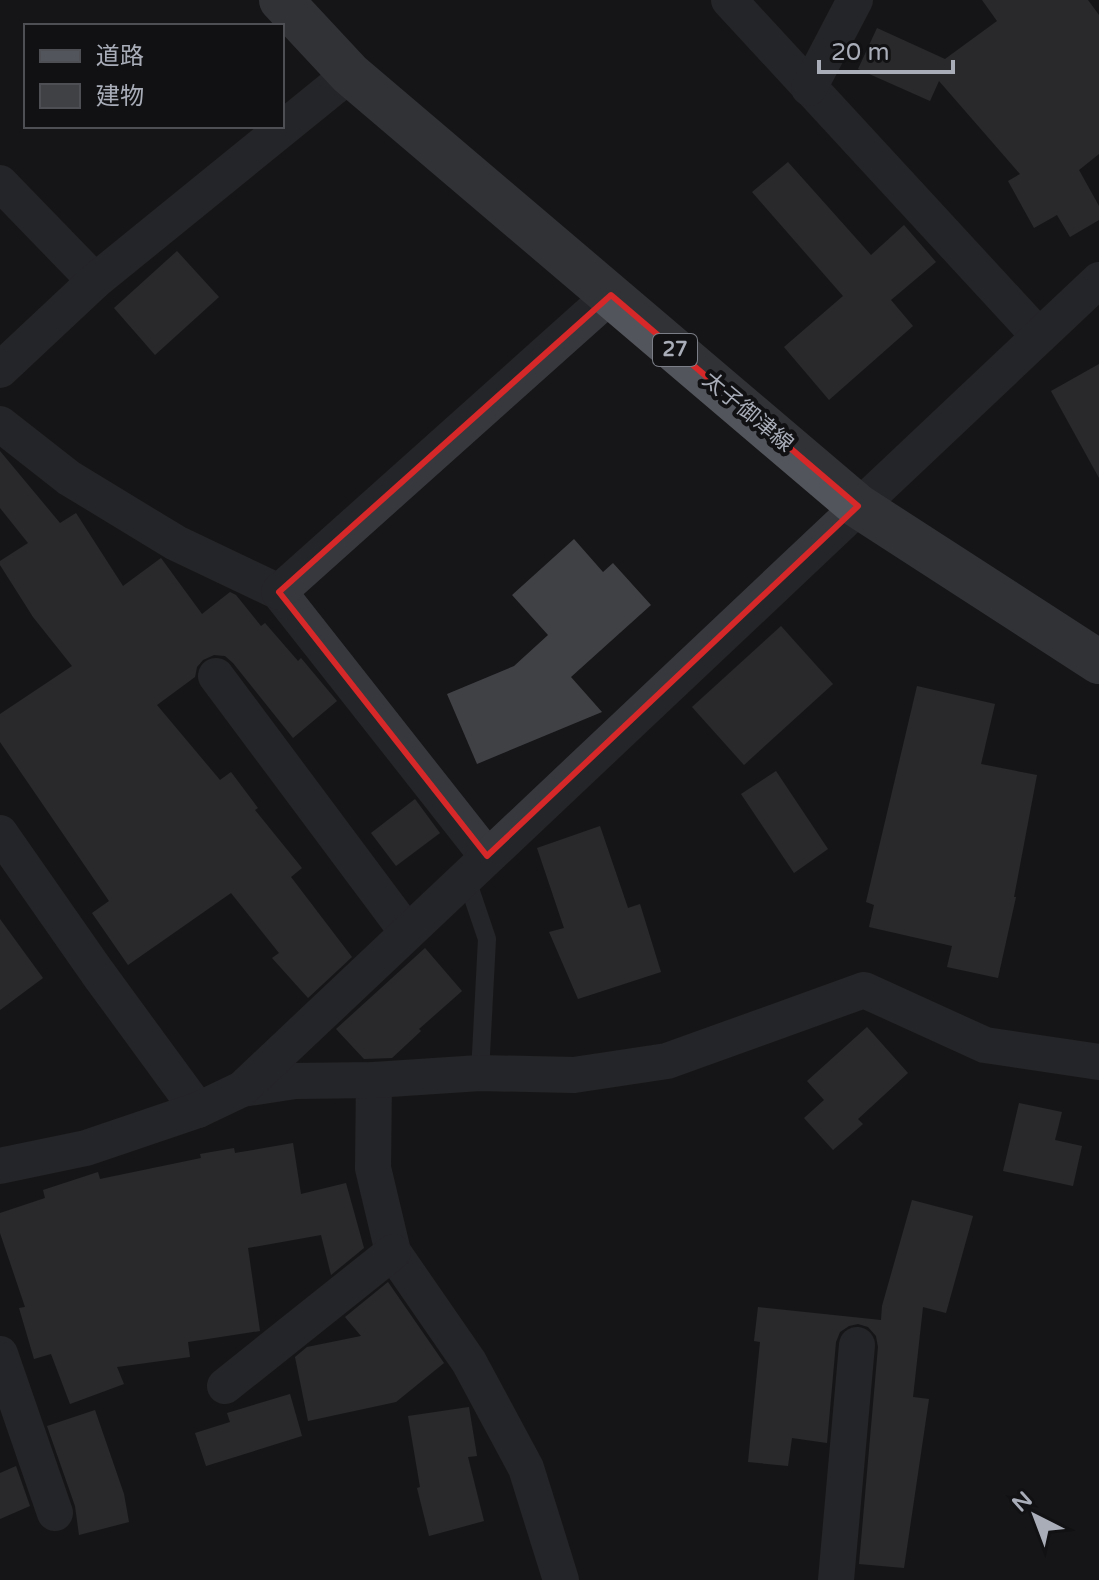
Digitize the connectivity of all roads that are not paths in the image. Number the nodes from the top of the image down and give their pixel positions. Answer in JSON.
{"nodes":[{"id":1,"x":281,"y":0,"type":"edge"},
{"id":2,"x":729,"y":0,"type":"edge"},
{"id":3,"x":855,"y":0,"type":"edge"},
{"id":4,"x":350,"y":74,"type":"junction"},
{"id":5,"x":809,"y":88,"type":"junction"},
{"id":6,"x":283,"y":128,"type":"edge"},
{"id":7,"x":284,"y":128,"type":"edge"},
{"id":8,"x":0,"y":183,"type":"edge"},
{"id":9,"x":1099,"y":280,"type":"edge"},
{"id":10,"x":95,"y":281,"type":"junction"},
{"id":11,"x":611,"y":295,"type":"junction"},
{"id":12,"x":1039,"y":336,"type":"junction"},
{"id":13,"x":0,"y":370,"type":"edge"},
{"id":14,"x":0,"y":424,"type":"edge"},
{"id":15,"x":858,"y":506,"type":"junction"},
{"id":16,"x":279,"y":592,"type":"junction"},
{"id":17,"x":1079,"y":644,"type":"edge"},
{"id":18,"x":1099,"y":662,"type":"edge"},
{"id":19,"x":216,"y":676,"type":"dead end"},
{"id":20,"x":1099,"y":677,"type":"edge"},
{"id":21,"x":0,"y":833,"type":"edge"},
{"id":22,"x":477,"y":867,"type":"junction"},
{"id":23,"x":407,"y":932,"type":"junction"},
{"id":24,"x":1099,"y":1062,"type":"edge"},
{"id":25,"x":480,"y":1073,"type":"junction"},
{"id":26,"x":374,"y":1080,"type":"junction"},
{"id":27,"x":242,"y":1089,"type":"junction"},
{"id":28,"x":198,"y":1110,"type":"junction"},
{"id":29,"x":0,"y":1166,"type":"edge"},
{"id":30,"x":393,"y":1252,"type":"junction"},
{"id":31,"x":857,"y":1345,"type":"dead end"},
{"id":32,"x":0,"y":1354,"type":"edge"},
{"id":33,"x":225,"y":1386,"type":"dead end"},
{"id":34,"x":55,"y":1513,"type":"dead end"},
{"id":35,"x":561,"y":1580,"type":"edge"},
{"id":36,"x":836,"y":1580,"type":"edge"}],
"edges":[{"from":1,"to":4,"type":"main road","name":"太子御津線","number":"27"},
{"from":2,"to":5,"type":"street"},
{"from":3,"to":5,"type":"street"},
{"from":4,"to":7,"type":"street"},
{"from":4,"to":11,"type":"main road","name":"太子御津線","number":"27"},
{"from":5,"to":12,"type":"street"},
{"from":6,"to":10,"type":"street"},
{"from":8,"to":10,"type":"street"},
{"from":9,"to":12,"type":"street"},
{"from":10,"to":13,"type":"street"},
{"from":11,"to":15,"type":"main road","name":"太子御津線","number":"27"},
{"from":11,"to":16,"type":"street"},
{"from":12,"to":15,"type":"street"},
{"from":14,"to":16,"type":"street"},
{"from":15,"to":17,"type":"main road","name":"太子御津線","number":"27"},
{"from":15,"to":22,"type":"street"},
{"from":16,"to":22,"type":"street"},
{"from":17,"to":18,"type":"main road","name":"太子御津線","number":"27"},
{"from":17,"to":20,"type":"street"},
{"from":19,"to":23,"type":"street"},
{"from":21,"to":28,"type":"street"},
{"from":22,"to":23,"type":"street"},
{"from":22,"to":25,"type":"lane"},
{"from":23,"to":27,"type":"street"},
{"from":24,"to":25,"type":"street"},
{"from":25,"to":26,"type":"street"},
{"from":26,"to":27,"type":"street"},
{"from":26,"to":30,"type":"street"},
{"from":27,"to":28,"type":"street"},
{"from":28,"to":29,"type":"street"},
{"from":30,"to":33,"type":"street"},
{"from":30,"to":35,"type":"street"},
{"from":31,"to":36,"type":"street"},
{"from":32,"to":34,"type":"street"}]}
